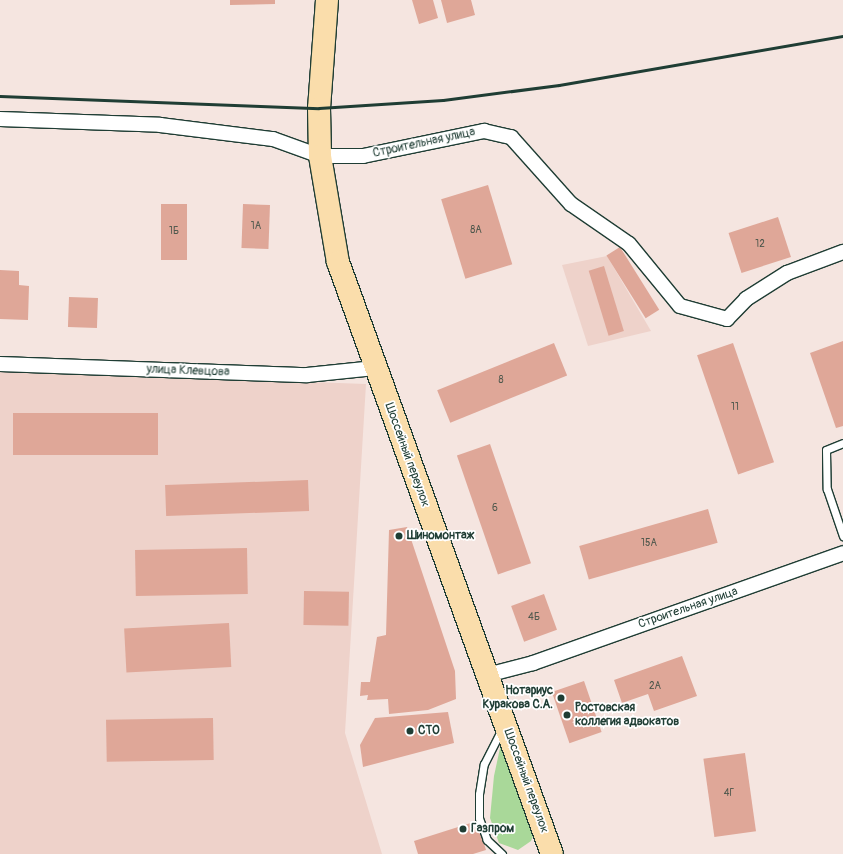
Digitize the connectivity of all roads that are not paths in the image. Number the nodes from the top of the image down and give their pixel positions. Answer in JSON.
{"nodes":[{"id":1,"x":326,"y":0,"type":"edge"},
{"id":2,"x":0,"y":119,"type":"edge"},
{"id":3,"x":320,"y":156,"type":"junction"},
{"id":4,"x":843,"y":252,"type":"edge"},
{"id":5,"x":0,"y":364,"type":"edge"},
{"id":6,"x":375,"y":368,"type":"junction"},
{"id":7,"x":843,"y":443,"type":"edge"},
{"id":8,"x":843,"y":536,"type":"edge"},
{"id":9,"x":843,"y":554,"type":"edge"},
{"id":10,"x":487,"y":675,"type":"junction"},
{"id":11,"x":505,"y":724,"type":"junction"},
{"id":12,"x":502,"y":854,"type":"edge"},
{"id":13,"x":552,"y":854,"type":"edge"}],
"edges":[{"from":1,"to":3,"type":"main road","name":"Шоссейный переулок"},
{"from":2,"to":3,"type":"street"},
{"from":3,"to":4,"type":"street","name":"Строительная улица"},
{"from":3,"to":6,"type":"main road","name":"Шоссейный переулок"},
{"from":5,"to":6,"type":"street","name":"улица Клевцова"},
{"from":6,"to":10,"type":"main road","name":"Шоссейный переулок"},
{"from":7,"to":8,"type":"lane"},
{"from":9,"to":10,"type":"street","name":"Строительная улица"},
{"from":10,"to":11,"type":"main road","name":"Шоссейный переулок"},
{"from":11,"to":12,"type":"lane"},
{"from":11,"to":13,"type":"main road","name":"Шоссейный переулок"}]}
